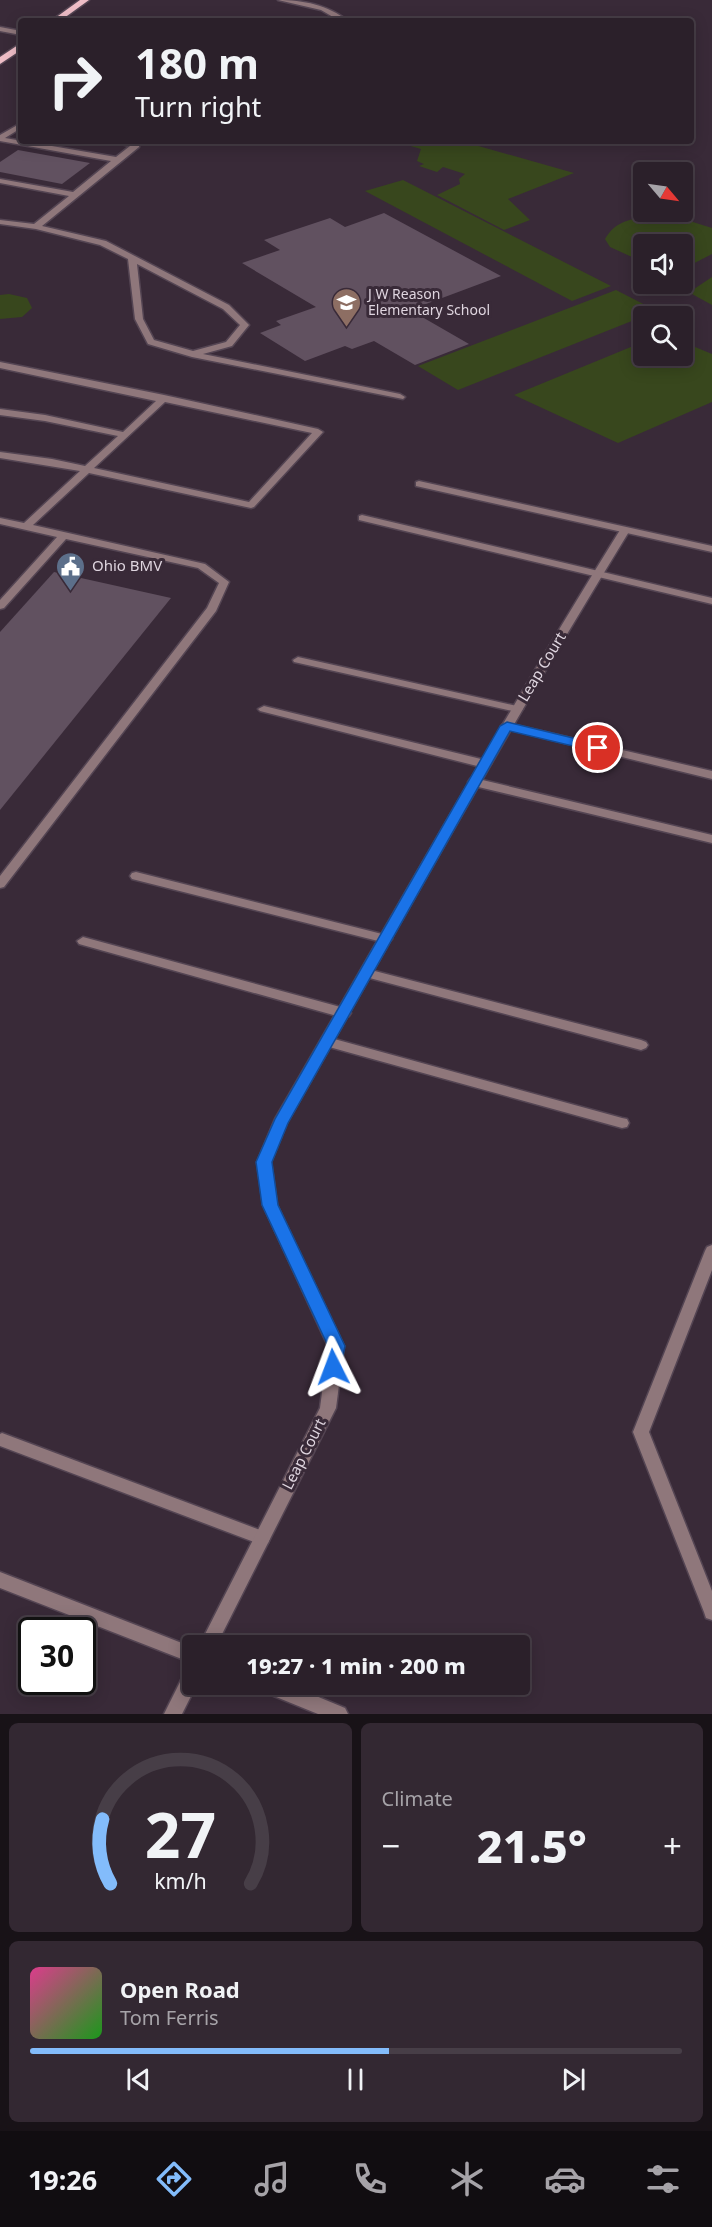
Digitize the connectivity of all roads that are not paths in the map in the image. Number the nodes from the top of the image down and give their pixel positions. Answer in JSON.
{"nodes":[{"id":1,"x":85,"y":0,"type":"edge"},
{"id":2,"x":281,"y":0,"type":"edge"},
{"id":3,"x":59,"y":18,"type":"edge"},
{"id":4,"x":340,"y":18,"type":"edge"},
{"id":5,"x":0,"y":30,"type":"edge"},
{"id":6,"x":18,"y":33,"type":"edge"},
{"id":7,"x":17,"y":53,"type":"edge"},
{"id":8,"x":0,"y":61,"type":"edge"},
{"id":9,"x":18,"y":127,"type":"edge"},
{"id":10,"x":0,"y":138,"type":"edge"},
{"id":11,"x":18,"y":141,"type":"edge"},
{"id":12,"x":32,"y":144,"type":"edge"},
{"id":13,"x":130,"y":144,"type":"edge"},
{"id":14,"x":117,"y":160,"type":"junction"},
{"id":15,"x":0,"y":181,"type":"edge"},
{"id":16,"x":75,"y":195,"type":"junction"},
{"id":17,"x":0,"y":222,"type":"edge"},
{"id":18,"x":36,"y":227,"type":"junction"},
{"id":19,"x":132,"y":258,"type":"junction"},
{"id":20,"x":192,"y":354,"type":"junction"},
{"id":21,"x":0,"y":365,"type":"edge"},
{"id":22,"x":164,"y":398,"type":"junction"},
{"id":23,"x":400,"y":398,"type":"dead end"},
{"id":24,"x":0,"y":412,"type":"edge"},
{"id":25,"x":125,"y":435,"type":"junction"},
{"id":26,"x":0,"y":455,"type":"edge"},
{"id":27,"x":88,"y":470,"type":"junction"},
{"id":28,"x":419,"y":484,"type":"dead end"},
{"id":29,"x":362,"y":518,"type":"dead end"},
{"id":30,"x":0,"y":521,"type":"edge"},
{"id":31,"x":26,"y":527,"type":"junction"},
{"id":32,"x":626,"y":530,"type":"junction"},
{"id":33,"x":64,"y":535,"type":"junction"},
{"id":34,"x":712,"y":549,"type":"edge"},
{"id":35,"x":597,"y":574,"type":"junction"},
{"id":36,"x":712,"y":601,"type":"edge"},
{"id":37,"x":0,"y":606,"type":"edge"},
{"id":38,"x":298,"y":660,"type":"dead end"},
{"id":39,"x":517,"y":709,"type":"junction"},
{"id":40,"x":264,"y":710,"type":"dead end"},
{"id":41,"x":507,"y":726,"type":"junction"},
{"id":42,"x":485,"y":764,"type":"junction"},
{"id":43,"x":712,"y":775,"type":"edge"},
{"id":44,"x":474,"y":782,"type":"junction"},
{"id":45,"x":712,"y":839,"type":"edge"},
{"id":46,"x":136,"y":876,"type":"dead end"},
{"id":47,"x":0,"y":884,"type":"edge"},
{"id":48,"x":386,"y":939,"type":"junction"},
{"id":49,"x":83,"y":940,"type":"dead end"},
{"id":50,"x":367,"y":973,"type":"junction"},
{"id":51,"x":344,"y":1013,"type":"junction"},
{"id":52,"x":327,"y":1042,"type":"junction"},
{"id":53,"x":641,"y":1046,"type":"dead end"},
{"id":54,"x":622,"y":1123,"type":"dead end"},
{"id":55,"x":712,"y":1251,"type":"edge"},
{"id":56,"x":2,"y":1440,"type":"dead end"},
{"id":57,"x":262,"y":1538,"type":"junction"},
{"id":58,"x":0,"y":1580,"type":"edge"},
{"id":59,"x":712,"y":1612,"type":"edge"},
{"id":60,"x":213,"y":1635,"type":"edge"},
{"id":61,"x":182,"y":1651,"type":"edge"},
{"id":62,"x":182,"y":1695,"type":"edge"},
{"id":63,"x":292,"y":1695,"type":"edge"},
{"id":64,"x":173,"y":1714,"type":"edge"},
{"id":65,"x":339,"y":1714,"type":"edge"}],
"edges":[{"from":1,"to":3,"type":"main road"},
{"from":2,"to":4,"type":"street"},
{"from":5,"to":6,"type":"street"},
{"from":7,"to":8,"type":"main road"},
{"from":9,"to":10,"type":"street"},
{"from":10,"to":11,"type":"street"},
{"from":12,"to":14,"type":"street"},
{"from":13,"to":14,"type":"street"},
{"from":14,"to":16,"type":"street"},
{"from":15,"to":16,"type":"street"},
{"from":16,"to":18,"type":"street"},
{"from":17,"to":18,"type":"street"},
{"from":18,"to":19,"type":"street"},
{"from":19,"to":20,"type":"street"},
{"from":19,"to":20,"type":"street"},
{"from":20,"to":23,"type":"street"},
{"from":21,"to":22,"type":"street"},
{"from":22,"to":25,"type":"street"},
{"from":22,"to":27,"type":"street"},
{"from":24,"to":25,"type":"street"},
{"from":25,"to":27,"type":"street"},
{"from":26,"to":27,"type":"street"},
{"from":27,"to":31,"type":"street"},
{"from":28,"to":32,"type":"street"},
{"from":29,"to":35,"type":"street"},
{"from":30,"to":31,"type":"street"},
{"from":31,"to":33,"type":"street"},
{"from":32,"to":34,"type":"street"},
{"from":32,"to":35,"type":"street","name":"Leap Court"},
{"from":33,"to":37,"type":"street"},
{"from":33,"to":47,"type":"street"},
{"from":35,"to":36,"type":"street"},
{"from":35,"to":39,"type":"street","name":"Leap Court"},
{"from":38,"to":39,"type":"street"},
{"from":39,"to":41,"type":"street","name":"Leap Court"},
{"from":40,"to":42,"type":"street"},
{"from":41,"to":42,"type":"street","name":"Leap Court"},
{"from":41,"to":43,"type":"street"},
{"from":42,"to":44,"type":"street","name":"Leap Court"},
{"from":44,"to":45,"type":"street"},
{"from":44,"to":48,"type":"street","name":"Leap Court"},
{"from":46,"to":48,"type":"street"},
{"from":48,"to":50,"type":"street","name":"Leap Court"},
{"from":49,"to":51,"type":"street"},
{"from":50,"to":51,"type":"street","name":"Leap Court"},
{"from":50,"to":53,"type":"street"},
{"from":51,"to":52,"type":"street","name":"Leap Court"},
{"from":52,"to":54,"type":"street"},
{"from":52,"to":57,"type":"street","name":"Leap Court"},
{"from":55,"to":59,"type":"street"},
{"from":56,"to":57,"type":"street"},
{"from":57,"to":60,"type":"street","name":"Leap Court"},
{"from":58,"to":61,"type":"street"},
{"from":62,"to":64,"type":"street"},
{"from":63,"to":65,"type":"street"}]}
